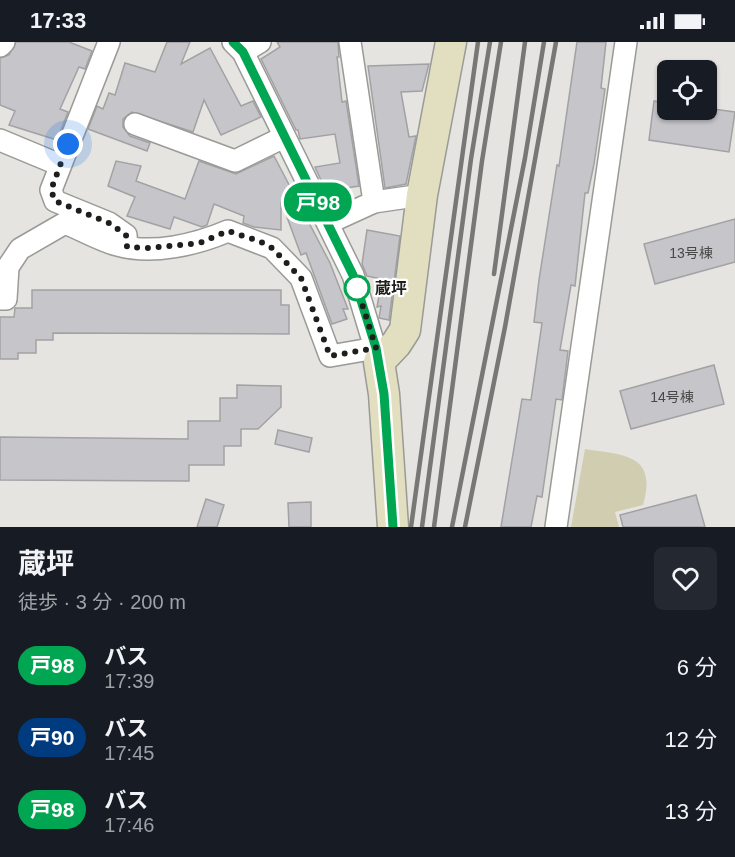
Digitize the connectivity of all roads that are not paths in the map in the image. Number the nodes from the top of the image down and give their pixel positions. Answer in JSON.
{"nodes":[{"id":1,"x":4,"y":42,"type":"edge"},
{"id":2,"x":109,"y":42,"type":"edge"},
{"id":3,"x":350,"y":42,"type":"edge"},
{"id":4,"x":451,"y":42,"type":"edge"},
{"id":5,"x":626,"y":42,"type":"edge"},
{"id":6,"x":245,"y":45,"type":"edge"},
{"id":7,"x":0,"y":46,"type":"edge"},
{"id":8,"x":135,"y":124,"type":"dead end"},
{"id":9,"x":284,"y":137,"type":"junction"},
{"id":10,"x":0,"y":140,"type":"edge"},
{"id":11,"x":60,"y":165,"type":"junction"},
{"id":12,"x":422,"y":195,"type":"junction"},
{"id":13,"x":374,"y":202,"type":"junction"},
{"id":14,"x":328,"y":223,"type":"junction"},
{"id":15,"x":127,"y":247,"type":"junction"},
{"id":16,"x":0,"y":299,"type":"edge"},
{"id":17,"x":377,"y":355,"type":"junction"},
{"id":18,"x":393,"y":527,"type":"edge"},
{"id":19,"x":556,"y":527,"type":"edge"}],
"edges":[{"from":1,"to":7,"type":"street"},
{"from":2,"to":11,"type":"street"},
{"from":3,"to":13,"type":"street"},
{"from":4,"to":12,"type":"street"},
{"from":5,"to":19,"type":"street"},
{"from":6,"to":9,"type":"street"},
{"from":8,"to":9,"type":"street"},
{"from":9,"to":14,"type":"street"},
{"from":10,"to":11,"type":"street"},
{"from":11,"to":15,"type":"street"},
{"from":12,"to":13,"type":"street"},
{"from":12,"to":17,"type":"street"},
{"from":13,"to":14,"type":"street"},
{"from":14,"to":17,"type":"street"},
{"from":15,"to":16,"type":"street"},
{"from":15,"to":17,"type":"street"},
{"from":17,"to":18,"type":"street"}]}
